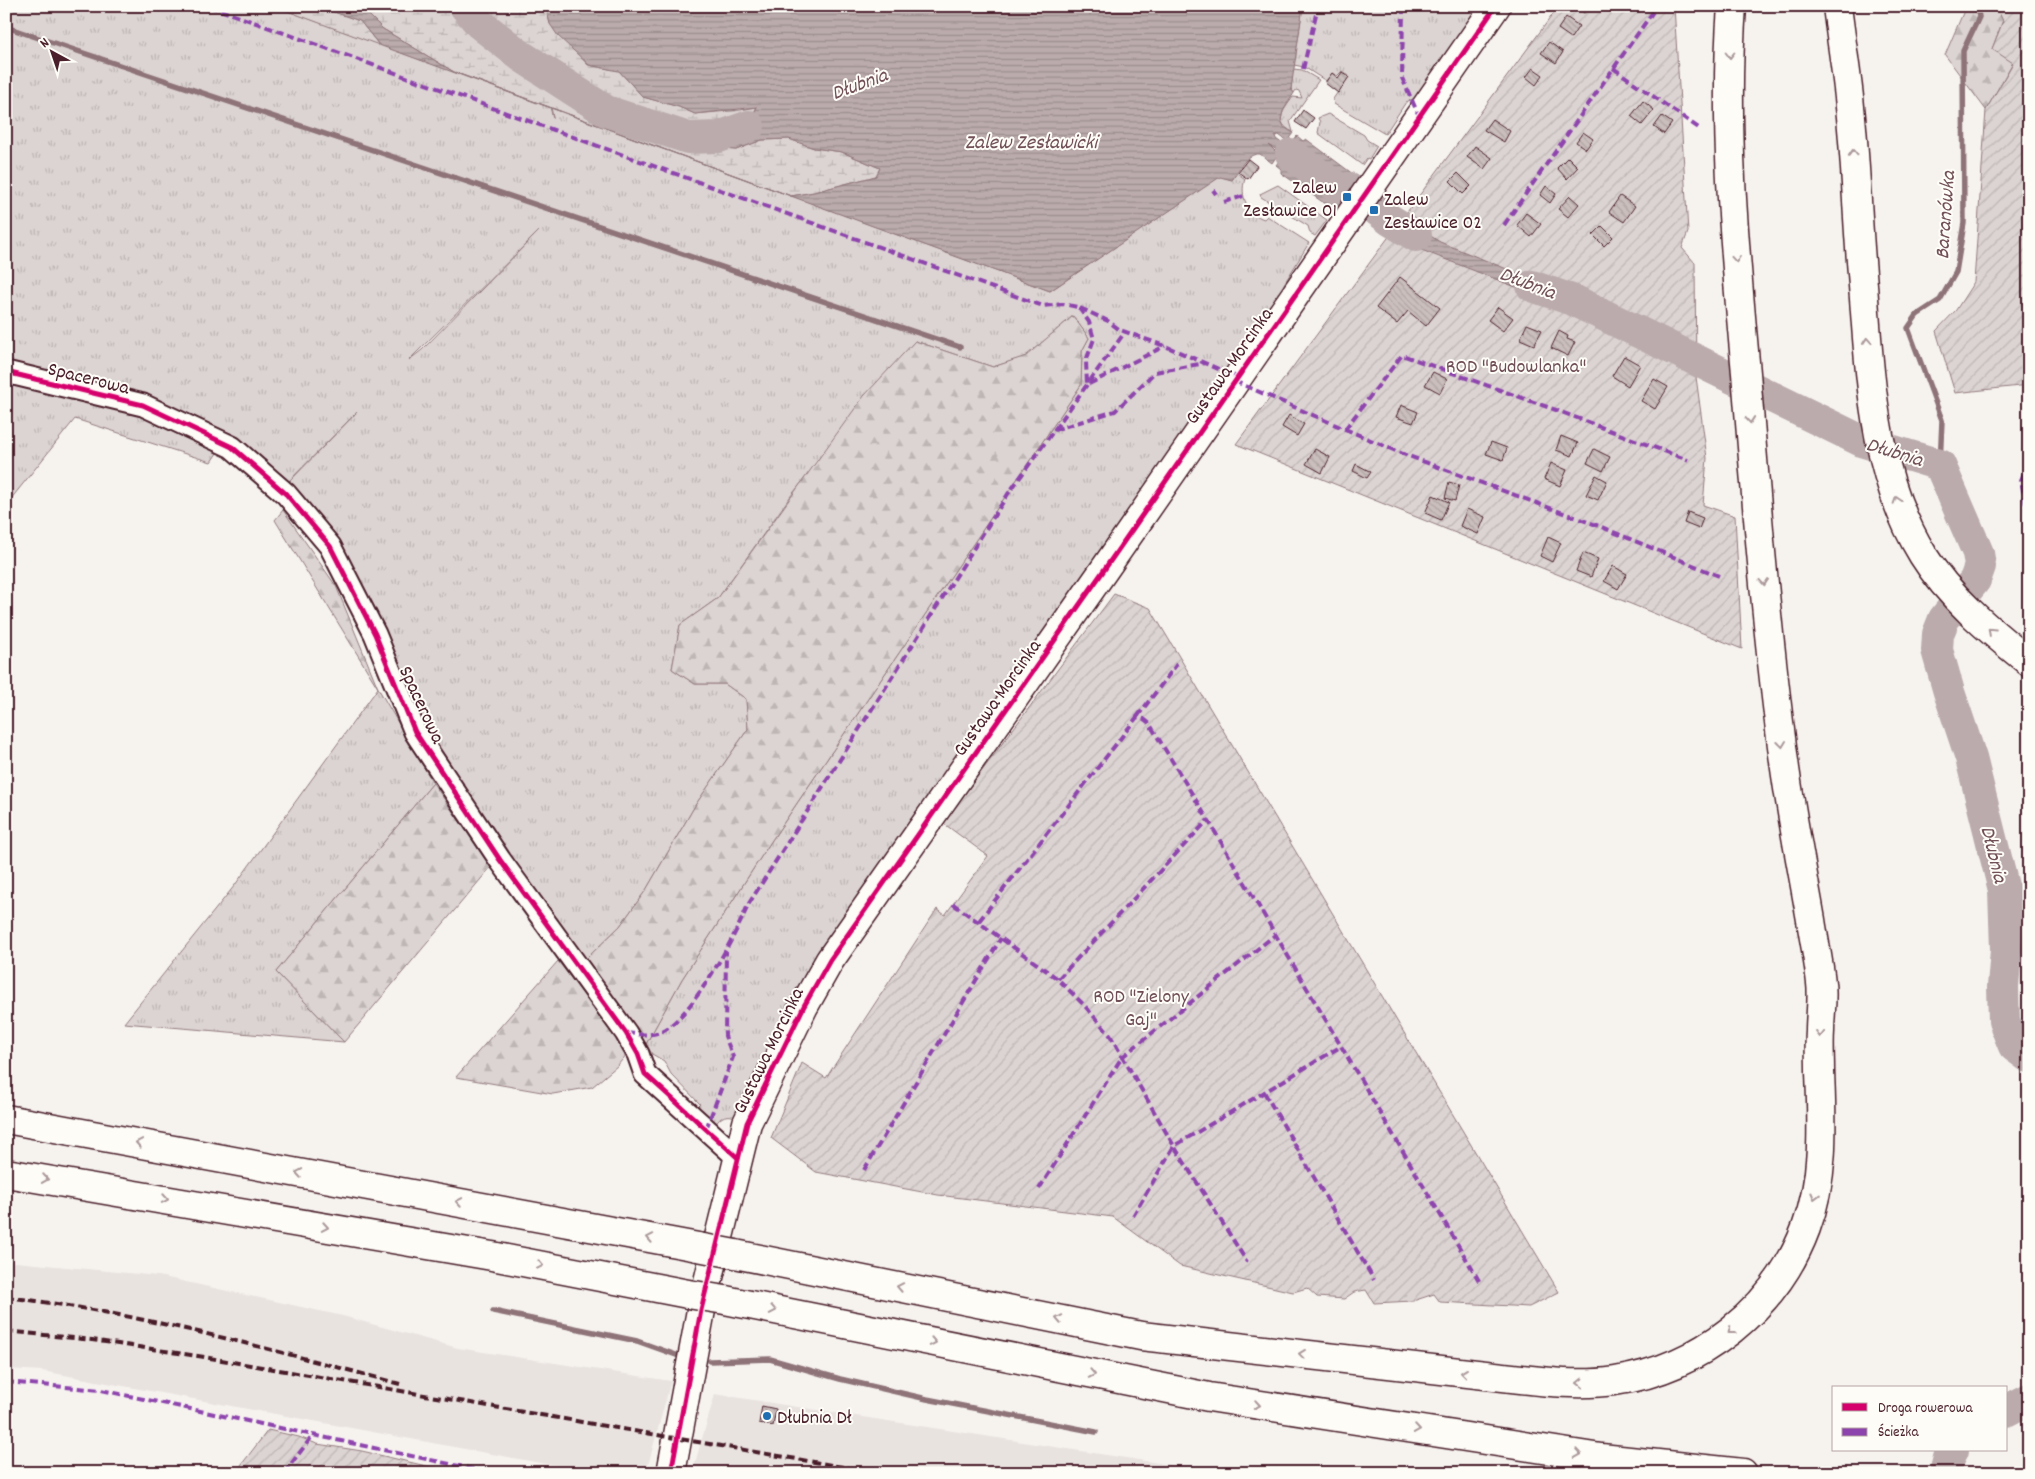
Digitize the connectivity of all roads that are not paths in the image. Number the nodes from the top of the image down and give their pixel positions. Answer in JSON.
{"nodes":[{"id":1,"x":1496,"y":6,"type":"edge"},
{"id":2,"x":1732,"y":6,"type":"edge"},
{"id":3,"x":1836,"y":6,"type":"edge"},
{"id":4,"x":6,"y":372,"type":"edge"},
{"id":5,"x":2029,"y":662,"type":"edge"},
{"id":6,"x":6,"y":1119,"type":"edge"},
{"id":7,"x":738,"y":1158,"type":"junction"},
{"id":8,"x":6,"y":1173,"type":"edge"},
{"id":9,"x":671,"y":1473,"type":"edge"},
{"id":10,"x":1743,"y":1473,"type":"edge"}],
"edges":[{"from":1,"to":7,"type":"main road","name":"Gustawa Morcinka"},
{"from":2,"to":6,"type":"main road","one_way":true,"bridge":true},
{"from":5,"to":3,"type":"main road","one_way":true},
{"from":4,"to":7,"type":"street","name":"Spacerowa"},
{"from":7,"to":9,"type":"main road","name":"Gustawa Morcinka"},
{"from":8,"to":10,"type":"main road","one_way":true,"bridge":true}]}
